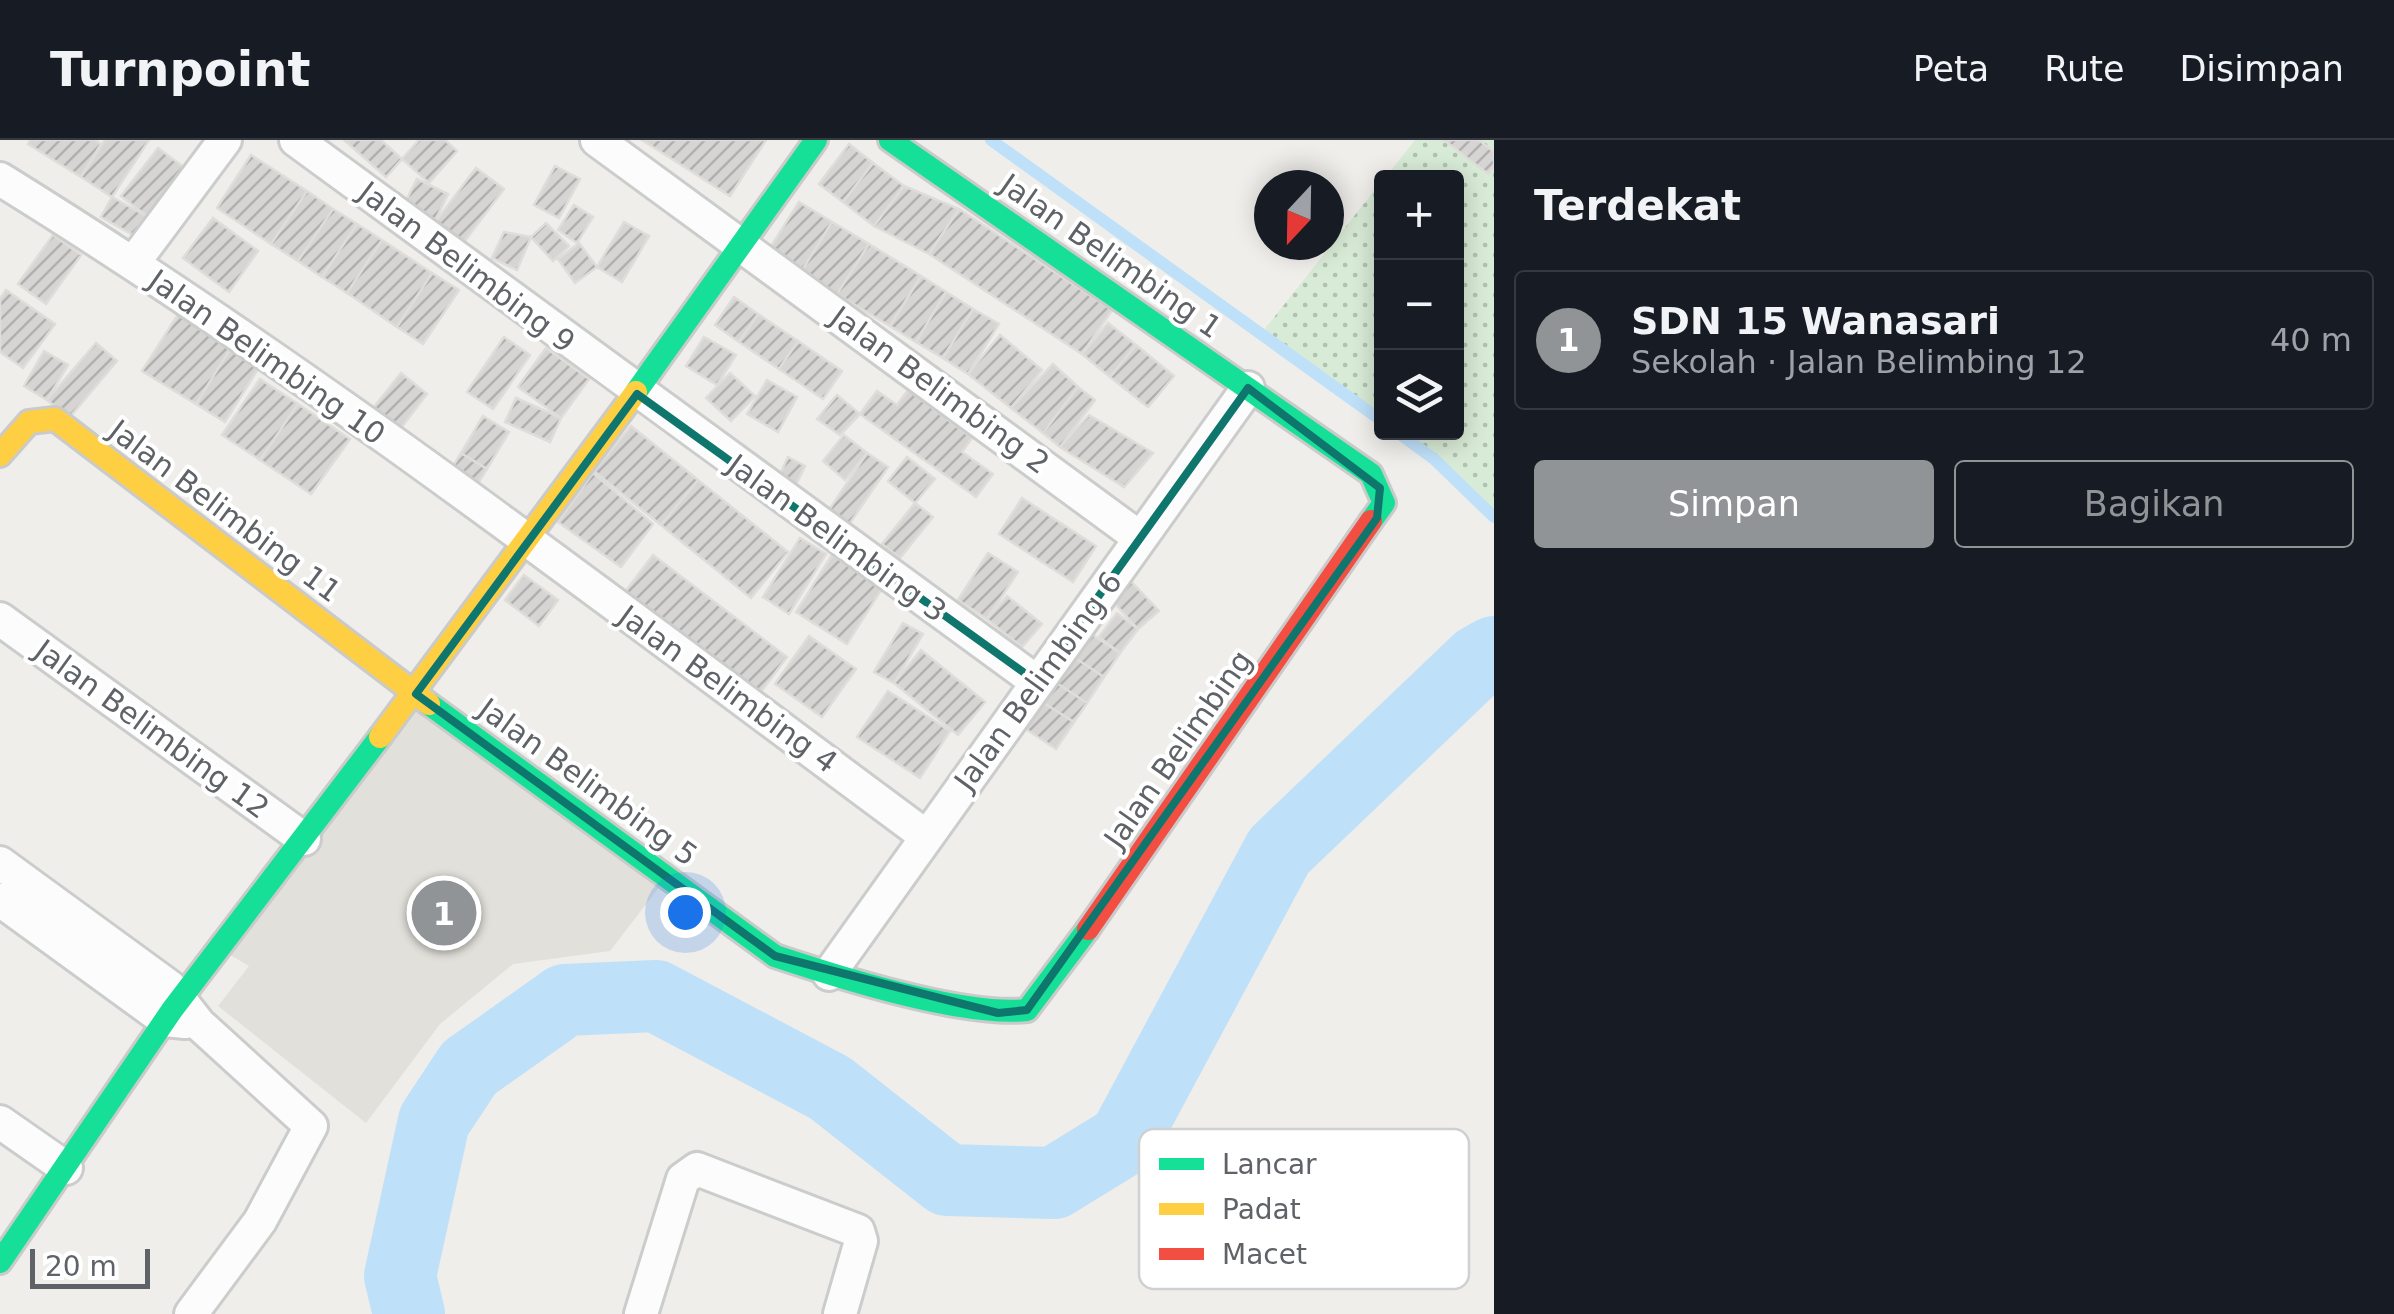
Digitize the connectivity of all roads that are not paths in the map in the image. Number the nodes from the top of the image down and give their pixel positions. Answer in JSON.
{"nodes":[{"id":1,"x":225,"y":140,"type":"edge"},
{"id":2,"x":296,"y":140,"type":"edge"},
{"id":3,"x":598,"y":140,"type":"edge"},
{"id":4,"x":816,"y":140,"type":"edge"},
{"id":5,"x":890,"y":140,"type":"edge"},
{"id":6,"x":0,"y":180,"type":"edge"},
{"id":7,"x":739,"y":243,"type":"junction"},
{"id":8,"x":134,"y":262,"type":"junction"},
{"id":9,"x":1248,"y":388,"type":"junction"},
{"id":10,"x":638,"y":394,"type":"junction"},
{"id":11,"x":0,"y":455,"type":"edge"},
{"id":12,"x":1140,"y":538,"type":"junction"},
{"id":13,"x":528,"y":542,"type":"junction"},
{"id":14,"x":0,"y":619,"type":"edge"},
{"id":15,"x":1037,"y":682,"type":"junction"},
{"id":16,"x":416,"y":694,"type":"junction"},
{"id":17,"x":927,"y":836,"type":"junction"},
{"id":18,"x":304,"y":839,"type":"junction"},
{"id":19,"x":0,"y":863,"type":"edge"},
{"id":20,"x":0,"y":900,"type":"edge"},
{"id":21,"x":829,"y":974,"type":"junction"},
{"id":22,"x":179,"y":1013,"type":"junction"},
{"id":23,"x":0,"y":1122,"type":"edge"},
{"id":24,"x":66,"y":1168,"type":"junction"},
{"id":25,"x":0,"y":1262,"type":"edge"},
{"id":26,"x":191,"y":1314,"type":"edge"},
{"id":27,"x":641,"y":1314,"type":"edge"},
{"id":28,"x":841,"y":1314,"type":"edge"}],
"edges":[{"from":1,"to":8,"type":"street"},
{"from":2,"to":10,"type":"street","name":"Jalan Belimbing 9"},
{"from":3,"to":7,"type":"street","name":"Jalan Belimbing 2"},
{"from":4,"to":7,"type":"street"},
{"from":5,"to":9,"type":"street","name":"Jalan Belimbing 1"},
{"from":6,"to":8,"type":"street","name":"Jalan Belimbing 10"},
{"from":7,"to":10,"type":"street"},
{"from":7,"to":12,"type":"street","name":"Jalan Belimbing 2"},
{"from":8,"to":13,"type":"street","name":"Jalan Belimbing 10"},
{"from":9,"to":12,"type":"street","name":"Jalan Belimbing 6"},
{"from":9,"to":21,"type":"street","name":"Jalan Belimbing"},
{"from":10,"to":13,"type":"street"},
{"from":10,"to":15,"type":"street","name":"Jalan Belimbing 3"},
{"from":11,"to":16,"type":"street","name":"Jalan Belimbing 11"},
{"from":12,"to":15,"type":"street","name":"Jalan Belimbing 6"},
{"from":13,"to":16,"type":"street"},
{"from":13,"to":17,"type":"street","name":"Jalan Belimbing 4"},
{"from":14,"to":18,"type":"street","name":"Jalan Belimbing 12"},
{"from":15,"to":17,"type":"street","name":"Jalan Belimbing 6"},
{"from":16,"to":18,"type":"street"},
{"from":16,"to":21,"type":"street","name":"Jalan Belimbing 5"},
{"from":17,"to":21,"type":"street","name":"Jalan Belimbing 6"},
{"from":18,"to":22,"type":"street"},
{"from":19,"to":22,"type":"street"},
{"from":20,"to":22,"type":"street"},
{"from":22,"to":24,"type":"street"},
{"from":22,"to":26,"type":"street"},
{"from":23,"to":24,"type":"street"},
{"from":24,"to":25,"type":"street"},
{"from":27,"to":28,"type":"street"}]}
